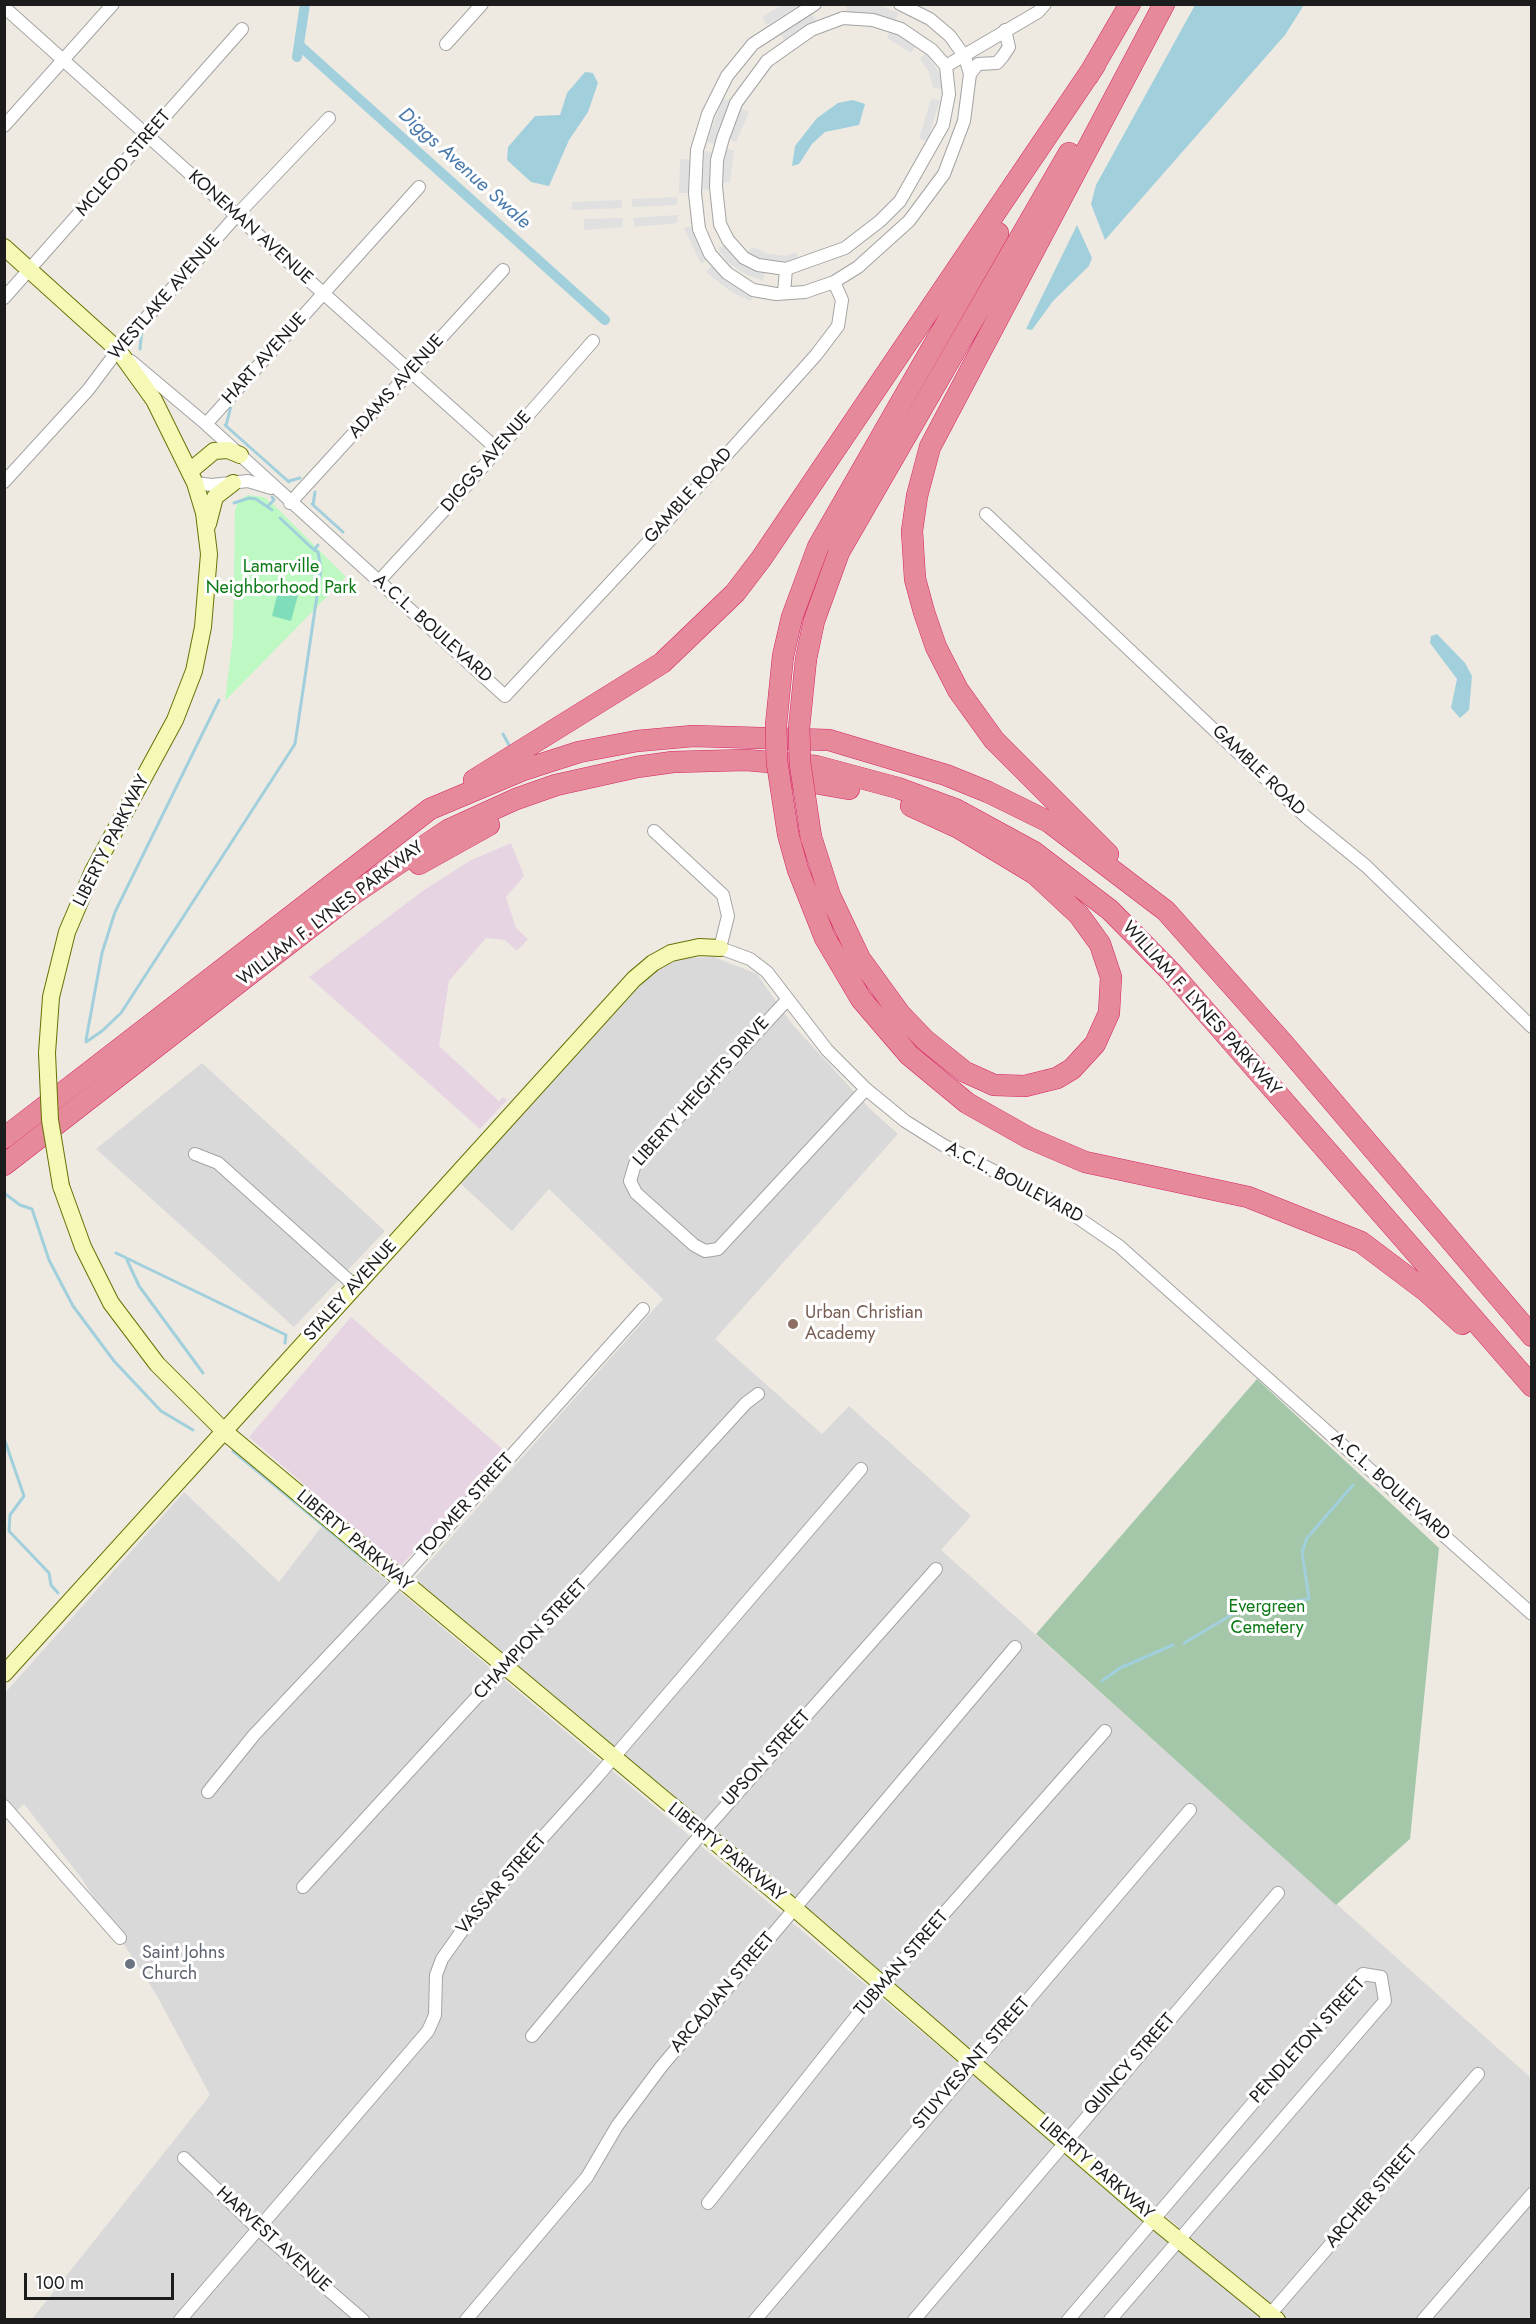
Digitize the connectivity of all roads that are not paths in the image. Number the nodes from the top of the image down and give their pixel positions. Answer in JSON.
{"nodes":[{"id":1,"x":113,"y":4,"type":"edge"},
{"id":2,"x":482,"y":4,"type":"edge"},
{"id":3,"x":816,"y":4,"type":"edge"},
{"id":4,"x":900,"y":4,"type":"edge"},
{"id":5,"x":1045,"y":4,"type":"edge"},
{"id":6,"x":1130,"y":4,"type":"edge"},
{"id":7,"x":1156,"y":4,"type":"edge"},
{"id":8,"x":1164,"y":4,"type":"edge"},
{"id":9,"x":4,"y":7,"type":"edge"},
{"id":10,"x":242,"y":29,"type":"dead end"},
{"id":11,"x":1005,"y":30,"type":"junction"},
{"id":12,"x":446,"y":44,"type":"dead end"},
{"id":13,"x":965,"y":57,"type":"junction"},
{"id":14,"x":65,"y":60,"type":"junction"},
{"id":15,"x":1095,"y":65,"type":"junction"},
{"id":16,"x":946,"y":66,"type":"junction"},
{"id":17,"x":970,"y":74,"type":"junction"},
{"id":18,"x":329,"y":118,"type":"dead end"},
{"id":19,"x":4,"y":126,"type":"edge"},
{"id":20,"x":149,"y":136,"type":"junction"},
{"id":21,"x":419,"y":186,"type":"dead end"},
{"id":22,"x":906,"y":191,"type":"junction"},
{"id":23,"x":924,"y":204,"type":"junction"},
{"id":24,"x":236,"y":216,"type":"junction"},
{"id":25,"x":4,"y":247,"type":"edge"},
{"id":26,"x":786,"y":269,"type":"junction"},
{"id":27,"x":503,"y":270,"type":"dead end"},
{"id":28,"x":30,"y":271,"type":"junction"},
{"id":29,"x":834,"y":282,"type":"junction"},
{"id":30,"x":784,"y":293,"type":"junction"},
{"id":31,"x":323,"y":294,"type":"junction"},
{"id":32,"x":4,"y":298,"type":"edge"},
{"id":33,"x":593,"y":341,"type":"dead end"},
{"id":34,"x":118,"y":350,"type":"junction"},
{"id":35,"x":411,"y":372,"type":"junction"},
{"id":36,"x":206,"y":424,"type":"junction"},
{"id":37,"x":497,"y":449,"type":"junction"},
{"id":38,"x":240,"y":455,"type":"junction"},
{"id":39,"x":193,"y":477,"type":"junction"},
{"id":40,"x":4,"y":482,"type":"edge"},
{"id":41,"x":233,"y":483,"type":"junction"},
{"id":42,"x":277,"y":490,"type":"junction"},
{"id":43,"x":290,"y":503,"type":"junction"},
{"id":44,"x":986,"y":514,"type":"dead end"},
{"id":45,"x":207,"y":530,"type":"junction"},
{"id":46,"x":379,"y":581,"type":"junction"},
{"id":47,"x":505,"y":696,"type":"joint"},
{"id":48,"x":430,"y":808,"type":"junction"},
{"id":49,"x":654,"y":831,"type":"dead end"},
{"id":50,"x":1166,"y":911,"type":"junction"},
{"id":51,"x":720,"y":948,"type":"junction"},
{"id":52,"x":231,"y":989,"type":"junction"},
{"id":53,"x":788,"y":999,"type":"junction"},
{"id":54,"x":1531,"y":1027,"type":"edge"},
{"id":55,"x":866,"y":1089,"type":"junction"},
{"id":56,"x":4,"y":1138,"type":"edge"},
{"id":57,"x":195,"y":1154,"type":"dead end"},
{"id":58,"x":4,"y":1165,"type":"edge"},
{"id":59,"x":355,"y":1286,"type":"junction"},
{"id":60,"x":643,"y":1309,"type":"dead end"},
{"id":61,"x":1532,"y":1336,"type":"edge"},
{"id":62,"x":1532,"y":1386,"type":"edge"},
{"id":63,"x":758,"y":1394,"type":"dead end"},
{"id":64,"x":225,"y":1432,"type":"junction"},
{"id":65,"x":861,"y":1468,"type":"dead end"},
{"id":66,"x":936,"y":1569,"type":"dead end"},
{"id":67,"x":400,"y":1580,"type":"junction"},
{"id":68,"x":1532,"y":1614,"type":"edge"},
{"id":69,"x":1015,"y":1647,"type":"dead end"},
{"id":70,"x":507,"y":1666,"type":"junction"},
{"id":71,"x":4,"y":1674,"type":"edge"},
{"id":72,"x":1105,"y":1731,"type":"dead end"},
{"id":73,"x":611,"y":1757,"type":"junction"},
{"id":74,"x":208,"y":1792,"type":"dead end"},
{"id":75,"x":4,"y":1806,"type":"edge"},
{"id":76,"x":1190,"y":1809,"type":"dead end"},
{"id":77,"x":702,"y":1833,"type":"junction"},
{"id":78,"x":303,"y":1887,"type":"dead end"},
{"id":79,"x":1278,"y":1893,"type":"dead end"},
{"id":80,"x":794,"y":1908,"type":"junction"},
{"id":81,"x":120,"y":1938,"type":"dead end"},
{"id":82,"x":881,"y":1985,"type":"junction"},
{"id":83,"x":532,"y":2036,"type":"dead end"},
{"id":84,"x":973,"y":2062,"type":"junction"},
{"id":85,"x":1478,"y":2073,"type":"dead end"},
{"id":86,"x":1065,"y":2141,"type":"junction"},
{"id":87,"x":184,"y":2158,"type":"dead end"},
{"id":88,"x":1532,"y":2193,"type":"edge"},
{"id":89,"x":708,"y":2203,"type":"dead end"},
{"id":90,"x":1154,"y":2219,"type":"junction"},
{"id":91,"x":257,"y":2228,"type":"junction"},
{"id":92,"x":1178,"y":2239,"type":"junction"},
{"id":93,"x":1271,"y":2318,"type":"edge"},
{"id":94,"x":180,"y":2319,"type":"edge"},
{"id":95,"x":363,"y":2319,"type":"edge"},
{"id":96,"x":466,"y":2319,"type":"edge"},
{"id":97,"x":755,"y":2319,"type":"edge"},
{"id":98,"x":914,"y":2319,"type":"edge"},
{"id":99,"x":1068,"y":2319,"type":"edge"},
{"id":100,"x":1110,"y":2319,"type":"edge"},
{"id":101,"x":1423,"y":2319,"type":"edge"}],
"edges":[{"from":1,"to":14,"type":"street"},
{"from":2,"to":12,"type":"street"},
{"from":3,"to":30,"type":"street"},
{"from":4,"to":13,"type":"street"},
{"from":5,"to":11,"type":"street"},
{"from":6,"to":15,"type":"highway"},
{"from":7,"to":52,"type":"highway","bridge":true},
{"from":8,"to":50,"type":"highway"},
{"from":9,"to":14,"type":"street","name":"KONEMAN AVENUE"},
{"from":10,"to":20,"type":"street","name":"MCLEOD STREET"},
{"from":11,"to":13,"type":"street"},
{"from":11,"to":17,"type":"street"},
{"from":13,"to":16,"type":"street"},
{"from":13,"to":17,"type":"street"},
{"from":14,"to":19,"type":"street"},
{"from":14,"to":20,"type":"street","name":"KONEMAN AVENUE"},
{"from":15,"to":48,"type":"highway"},
{"from":15,"to":62,"type":"highway","bridge":true},
{"from":16,"to":22,"type":"street"},
{"from":16,"to":26,"type":"street"},
{"from":17,"to":23,"type":"street"},
{"from":18,"to":24,"type":"street","name":"WESTLAKE AVENUE"},
{"from":20,"to":24,"type":"street","name":"KONEMAN AVENUE"},
{"from":20,"to":28,"type":"street","name":"MCLEOD STREET"},
{"from":21,"to":31,"type":"street","name":"HART AVENUE"},
{"from":22,"to":23,"type":"street"},
{"from":22,"to":26,"type":"street"},
{"from":23,"to":29,"type":"street"},
{"from":24,"to":31,"type":"street","name":"KONEMAN AVENUE"},
{"from":24,"to":34,"type":"street","name":"WESTLAKE AVENUE"},
{"from":25,"to":28,"type":"street","name":"A.C.L. BOULEVARD"},
{"from":26,"to":30,"type":"street"},
{"from":27,"to":35,"type":"street","name":"ADAMS AVENUE"},
{"from":28,"to":32,"type":"street","name":"MCLEOD STREET"},
{"from":28,"to":34,"type":"street","name":"A.C.L. BOULEVARD"},
{"from":29,"to":30,"type":"street"},
{"from":29,"to":47,"type":"street","name":"GAMBLE ROAD"},
{"from":31,"to":35,"type":"street","name":"KONEMAN AVENUE"},
{"from":31,"to":36,"type":"street","name":"HART AVENUE"},
{"from":33,"to":37,"type":"street","name":"DIGGS AVENUE"},
{"from":34,"to":36,"type":"street","name":"A.C.L. BOULEVARD"},
{"from":34,"to":39,"type":"street","name":"A.C.L. BOULEVARD"},
{"from":34,"to":40,"type":"street","name":"WESTLAKE AVENUE"},
{"from":35,"to":37,"type":"street","name":"KONEMAN AVENUE"},
{"from":35,"to":43,"type":"street","name":"ADAMS AVENUE"},
{"from":36,"to":38,"type":"street","name":"A.C.L. BOULEVARD"},
{"from":37,"to":46,"type":"street","name":"DIGGS AVENUE"},
{"from":38,"to":39,"type":"street"},
{"from":38,"to":42,"type":"street","name":"A.C.L. BOULEVARD"},
{"from":39,"to":41,"type":"street","name":"A.C.L. BOULEVARD"},
{"from":39,"to":45,"type":"street","name":"LIBERTY PARKWAY"},
{"from":41,"to":42,"type":"street","name":"A.C.L. BOULEVARD"},
{"from":41,"to":45,"type":"street"},
{"from":42,"to":43,"type":"street","name":"A.C.L. BOULEVARD"},
{"from":43,"to":46,"type":"street","name":"A.C.L. BOULEVARD"},
{"from":44,"to":54,"type":"street","name":"GAMBLE ROAD"},
{"from":45,"to":64,"type":"street","name":"LIBERTY PARKWAY","bridge":true},
{"from":46,"to":47,"type":"street","name":"A.C.L. BOULEVARD"},
{"from":48,"to":50,"type":"highway","name":"WILLIAM F. LYNES PARKWAY"},
{"from":48,"to":56,"type":"highway","name":"WILLIAM F. LYNES PARKWAY"},
{"from":49,"to":51,"type":"street"},
{"from":50,"to":61,"type":"highway","name":"WILLIAM F. LYNES PARKWAY"},
{"from":51,"to":53,"type":"street","name":"A.C.L. BOULEVARD"},
{"from":51,"to":59,"type":"street","name":"STALEY AVENUE"},
{"from":52,"to":58,"type":"highway","name":"WILLIAM F. LYNES PARKWAY"},
{"from":52,"to":62,"type":"highway","name":"WILLIAM F. LYNES PARKWAY"},
{"from":53,"to":55,"type":"street","name":"A.C.L. BOULEVARD"},
{"from":53,"to":55,"type":"street","name":"LIBERTY HEIGHTS DRIVE"},
{"from":55,"to":68,"type":"street","name":"A.C.L. BOULEVARD"},
{"from":57,"to":59,"type":"street"},
{"from":59,"to":64,"type":"street","name":"STALEY AVENUE"},
{"from":60,"to":67,"type":"street","name":"TOOMER STREET"},
{"from":63,"to":70,"type":"street","name":"CHAMPION STREET"},
{"from":64,"to":67,"type":"street","name":"LIBERTY PARKWAY"},
{"from":64,"to":71,"type":"street","name":"STALEY AVENUE"},
{"from":65,"to":73,"type":"street","name":"VASSAR STREET"},
{"from":66,"to":77,"type":"street","name":"UPSON STREET"},
{"from":67,"to":70,"type":"street","name":"LIBERTY PARKWAY"},
{"from":67,"to":74,"type":"street","name":"TOOMER STREET"},
{"from":69,"to":80,"type":"street","name":"ARCADIAN STREET"},
{"from":70,"to":73,"type":"street","name":"LIBERTY PARKWAY"},
{"from":70,"to":78,"type":"street","name":"CHAMPION STREET"},
{"from":72,"to":82,"type":"street","name":"TUBMAN STREET"},
{"from":73,"to":77,"type":"street","name":"LIBERTY PARKWAY"},
{"from":73,"to":91,"type":"street","name":"VASSAR STREET"},
{"from":75,"to":81,"type":"street"},
{"from":76,"to":84,"type":"street","name":"STUYVESANT STREET"},
{"from":77,"to":80,"type":"street","name":"LIBERTY PARKWAY"},
{"from":77,"to":83,"type":"street","name":"UPSON STREET"},
{"from":79,"to":86,"type":"street","name":"QUINCY STREET"},
{"from":80,"to":82,"type":"street","name":"LIBERTY PARKWAY"},
{"from":80,"to":96,"type":"street","name":"ARCADIAN STREET"},
{"from":82,"to":84,"type":"street","name":"LIBERTY PARKWAY"},
{"from":82,"to":89,"type":"street","name":"TUBMAN STREET"},
{"from":84,"to":86,"type":"street","name":"LIBERTY PARKWAY"},
{"from":84,"to":97,"type":"street","name":"STUYVESANT STREET"},
{"from":85,"to":93,"type":"street","name":"ARCHER STREET"},
{"from":86,"to":90,"type":"street","name":"LIBERTY PARKWAY"},
{"from":86,"to":98,"type":"street","name":"QUINCY STREET"},
{"from":87,"to":91,"type":"street","name":"HARVEST AVENUE"},
{"from":88,"to":101,"type":"street"},
{"from":90,"to":92,"type":"street","name":"LIBERTY PARKWAY"},
{"from":90,"to":92,"type":"street","name":"PENDLETON STREET"},
{"from":90,"to":99,"type":"street","name":"PENDLETON STREET"},
{"from":91,"to":94,"type":"street","name":"VASSAR STREET"},
{"from":91,"to":95,"type":"street","name":"HARVEST AVENUE"},
{"from":92,"to":93,"type":"street","name":"LIBERTY PARKWAY"},
{"from":92,"to":100,"type":"street","name":"PENDLETON STREET"}]}
